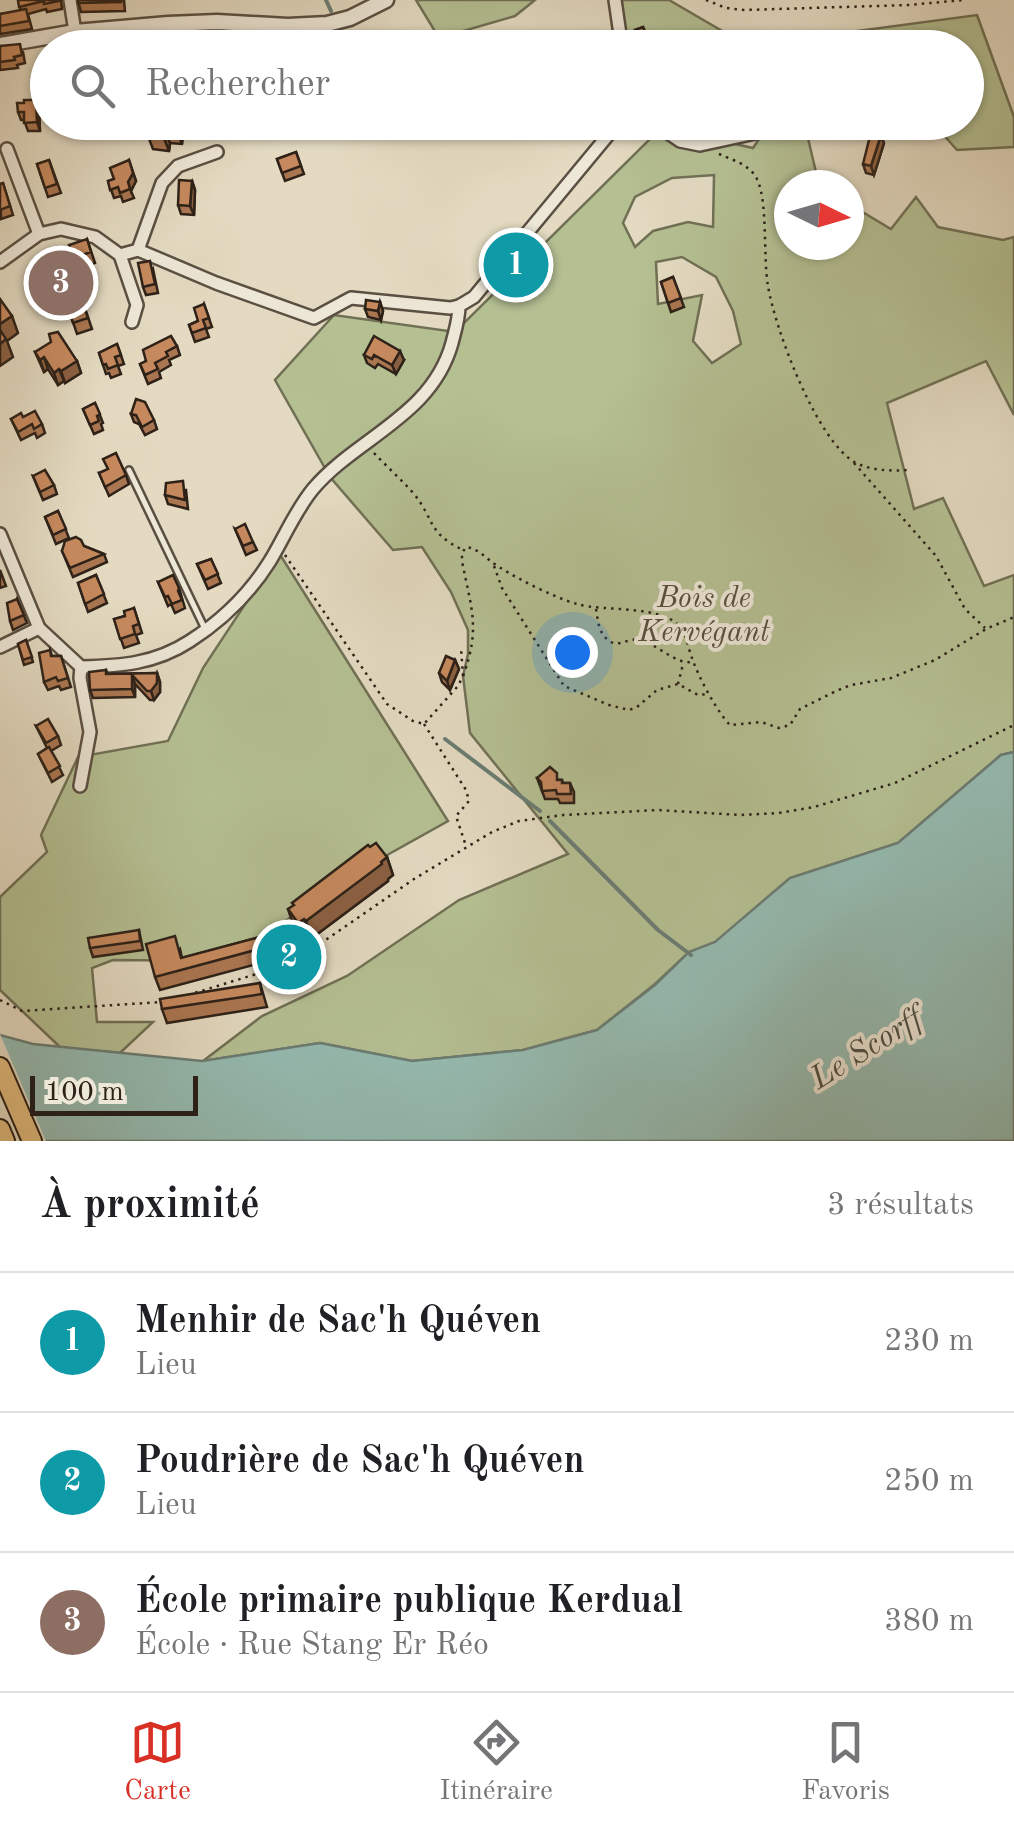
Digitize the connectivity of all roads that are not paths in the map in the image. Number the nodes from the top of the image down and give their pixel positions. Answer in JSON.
{"nodes":[{"id":1,"x":70,"y":0,"type":"edge"},
{"id":2,"x":386,"y":0,"type":"edge"},
{"id":3,"x":615,"y":0,"type":"edge"},
{"id":4,"x":75,"y":30,"type":"edge"},
{"id":5,"x":98,"y":30,"type":"edge"},
{"id":6,"x":619,"y":30,"type":"edge"},
{"id":7,"x":30,"y":40,"type":"edge"},
{"id":8,"x":0,"y":45,"type":"edge"},
{"id":9,"x":603,"y":140,"type":"edge"},
{"id":10,"x":679,"y":140,"type":"edge"},
{"id":11,"x":723,"y":140,"type":"edge"},
{"id":12,"x":7,"y":150,"type":"dead end"},
{"id":13,"x":217,"y":152,"type":"dead end"},
{"id":14,"x":39,"y":234,"type":"junction"},
{"id":15,"x":138,"y":250,"type":"junction"},
{"id":16,"x":120,"y":255,"type":"junction"},
{"id":17,"x":0,"y":262,"type":"edge"},
{"id":18,"x":459,"y":306,"type":"junction"},
{"id":19,"x":132,"y":322,"type":"dead end"},
{"id":20,"x":129,"y":470,"type":"edge"},
{"id":21,"x":0,"y":534,"type":"edge"},
{"id":22,"x":39,"y":628,"type":"junction"},
{"id":23,"x":204,"y":629,"type":"junction"},
{"id":24,"x":0,"y":647,"type":"edge"},
{"id":25,"x":81,"y":668,"type":"junction"},
{"id":26,"x":80,"y":786,"type":"dead end"},
{"id":27,"x":0,"y":1066,"type":"edge"},
{"id":28,"x":0,"y":1129,"type":"edge"},
{"id":29,"x":5,"y":1141,"type":"edge"},
{"id":30,"x":32,"y":1141,"type":"edge"}],
"edges":[{"from":1,"to":4,"type":"street"},
{"from":2,"to":5,"type":"street"},
{"from":3,"to":6,"type":"street"},
{"from":7,"to":8,"type":"street"},
{"from":9,"to":18,"type":"street"},
{"from":10,"to":11,"type":"street"},
{"from":12,"to":14,"type":"street"},
{"from":13,"to":15,"type":"street"},
{"from":14,"to":16,"type":"street"},
{"from":14,"to":17,"type":"street"},
{"from":15,"to":16,"type":"street"},
{"from":15,"to":18,"type":"street"},
{"from":16,"to":19,"type":"street"},
{"from":18,"to":23,"type":"street"},
{"from":20,"to":23,"type":"lane"},
{"from":21,"to":22,"type":"street"},
{"from":22,"to":24,"type":"street"},
{"from":22,"to":25,"type":"street"},
{"from":23,"to":25,"type":"street"},
{"from":25,"to":26,"type":"street"},
{"from":27,"to":30,"type":"highway"},
{"from":28,"to":29,"type":"highway"}]}
